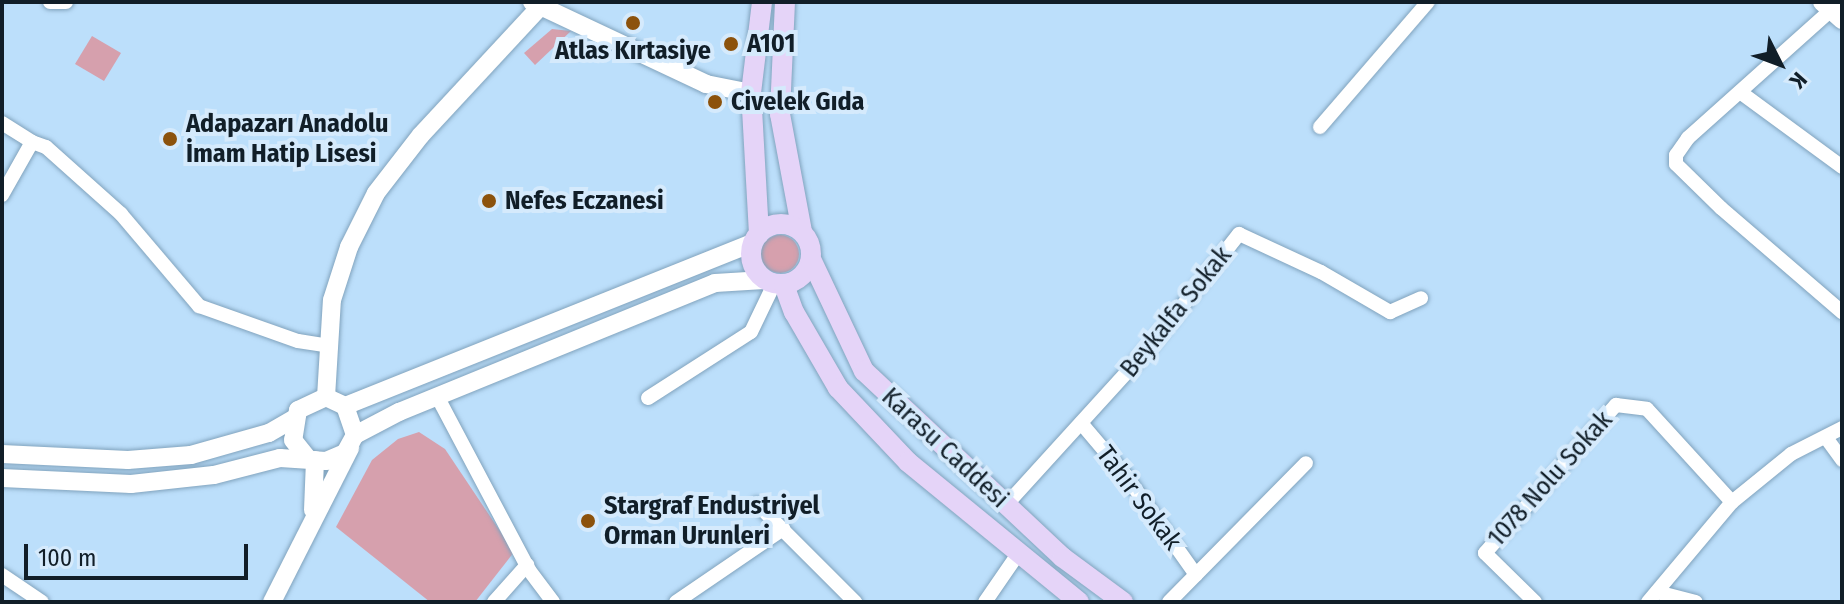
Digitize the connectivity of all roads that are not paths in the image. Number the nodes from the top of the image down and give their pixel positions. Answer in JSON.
{"nodes":[{"id":1,"x":50,"y":2,"type":"edge"},
{"id":2,"x":66,"y":2,"type":"edge"},
{"id":3,"x":762,"y":2,"type":"edge"},
{"id":4,"x":785,"y":2,"type":"edge"},
{"id":5,"x":1428,"y":2,"type":"edge"},
{"id":6,"x":536,"y":4,"type":"edge"},
{"id":7,"x":1834,"y":9,"type":"edge"},
{"id":8,"x":1740,"y":92,"type":"junction"},
{"id":9,"x":751,"y":93,"type":"junction"},
{"id":10,"x":2,"y":123,"type":"edge"},
{"id":11,"x":1320,"y":127,"type":"dead end"},
{"id":12,"x":32,"y":142,"type":"junction"},
{"id":13,"x":1842,"y":167,"type":"edge"},
{"id":14,"x":3,"y":193,"type":"edge"},
{"id":15,"x":802,"y":232,"type":"junction"},
{"id":16,"x":756,"y":238,"type":"junction"},
{"id":17,"x":811,"y":259,"type":"junction"},
{"id":18,"x":774,"y":283,"type":"junction"},
{"id":19,"x":1421,"y":298,"type":"dead end"},
{"id":20,"x":1842,"y":312,"type":"edge"},
{"id":21,"x":328,"y":346,"type":"junction"},
{"id":22,"x":437,"y":396,"type":"junction"},
{"id":23,"x":326,"y":397,"type":"junction"},
{"id":24,"x":648,"y":398,"type":"dead end"},
{"id":25,"x":345,"y":406,"type":"junction"},
{"id":26,"x":293,"y":419,"type":"junction"},
{"id":27,"x":1081,"y":423,"type":"junction"},
{"id":28,"x":1842,"y":428,"type":"edge"},
{"id":29,"x":1827,"y":439,"type":"junction"},
{"id":30,"x":353,"y":440,"type":"junction"},
{"id":31,"x":2,"y":454,"type":"edge"},
{"id":32,"x":311,"y":458,"type":"junction"},
{"id":33,"x":1842,"y":460,"type":"edge"},
{"id":34,"x":1306,"y":463,"type":"dead end"},
{"id":35,"x":2,"y":478,"type":"edge"},
{"id":36,"x":1732,"y":502,"type":"junction"},
{"id":37,"x":757,"y":504,"type":"dead end"},
{"id":38,"x":1006,"y":505,"type":"junction"},
{"id":39,"x":311,"y":525,"type":"junction"},
{"id":40,"x":783,"y":529,"type":"junction"},
{"id":41,"x":1018,"y":554,"type":"junction"},
{"id":42,"x":527,"y":565,"type":"junction"},
{"id":43,"x":2,"y":575,"type":"edge"},
{"id":44,"x":1196,"y":575,"type":"junction"},
{"id":45,"x":1653,"y":597,"type":"edge"},
{"id":46,"x":42,"y":602,"type":"edge"},
{"id":47,"x":272,"y":602,"type":"edge"},
{"id":48,"x":494,"y":602,"type":"edge"},
{"id":49,"x":553,"y":602,"type":"edge"},
{"id":50,"x":676,"y":602,"type":"edge"},
{"id":51,"x":855,"y":602,"type":"edge"},
{"id":52,"x":985,"y":602,"type":"edge"},
{"id":53,"x":1079,"y":602,"type":"edge"},
{"id":54,"x":1123,"y":602,"type":"edge"},
{"id":55,"x":1169,"y":602,"type":"edge"},
{"id":56,"x":1535,"y":602,"type":"edge"},
{"id":57,"x":1696,"y":602,"type":"edge"}],
"edges":[{"from":1,"to":2,"type":"street"},
{"from":3,"to":9,"type":"main road"},
{"from":4,"to":15,"type":"main road"},
{"from":5,"to":11,"type":"street"},
{"from":6,"to":9,"type":"street"},
{"from":6,"to":21,"type":"street"},
{"from":7,"to":8,"type":"street"},
{"from":8,"to":13,"type":"street"},
{"from":8,"to":20,"type":"street"},
{"from":9,"to":16,"type":"main road"},
{"from":10,"to":12,"type":"street"},
{"from":12,"to":14,"type":"street"},
{"from":12,"to":21,"type":"street"},
{"from":15,"to":16,"type":"main road"},
{"from":15,"to":17,"type":"main road"},
{"from":16,"to":18,"type":"main road"},
{"from":16,"to":25,"type":"street"},
{"from":17,"to":18,"type":"main road"},
{"from":17,"to":38,"type":"main road","name":"Karasu Caddesi"},
{"from":18,"to":22,"type":"street"},
{"from":18,"to":24,"type":"street"},
{"from":18,"to":41,"type":"main road","name":"Karasu Caddesi"},
{"from":19,"to":27,"type":"street","name":"Beykalfa Sokak"},
{"from":21,"to":23,"type":"street"},
{"from":22,"to":30,"type":"street"},
{"from":22,"to":42,"type":"street"},
{"from":23,"to":25,"type":"street"},
{"from":23,"to":26,"type":"street"},
{"from":25,"to":30,"type":"street"},
{"from":26,"to":31,"type":"street"},
{"from":26,"to":32,"type":"street"},
{"from":27,"to":38,"type":"street","name":"Beykalfa Sokak"},
{"from":27,"to":44,"type":"street","name":"Tahir Sokak"},
{"from":28,"to":29,"type":"street"},
{"from":29,"to":33,"type":"street"},
{"from":29,"to":36,"type":"street"},
{"from":30,"to":32,"type":"street"},
{"from":30,"to":39,"type":"street"},
{"from":32,"to":35,"type":"street"},
{"from":32,"to":39,"type":"street"},
{"from":34,"to":44,"type":"street"},
{"from":36,"to":45,"type":"street"},
{"from":36,"to":56,"type":"street","name":"1078 Nolu Sokak"},
{"from":37,"to":40,"type":"street"},
{"from":38,"to":54,"type":"main road","name":"Karasu Caddesi"},
{"from":39,"to":47,"type":"street"},
{"from":40,"to":50,"type":"street"},
{"from":40,"to":51,"type":"street"},
{"from":41,"to":52,"type":"street"},
{"from":41,"to":53,"type":"main road","name":"Karasu Caddesi"},
{"from":42,"to":48,"type":"street"},
{"from":42,"to":49,"type":"street"},
{"from":43,"to":46,"type":"street"},
{"from":44,"to":55,"type":"street"},
{"from":45,"to":57,"type":"street"}]}
